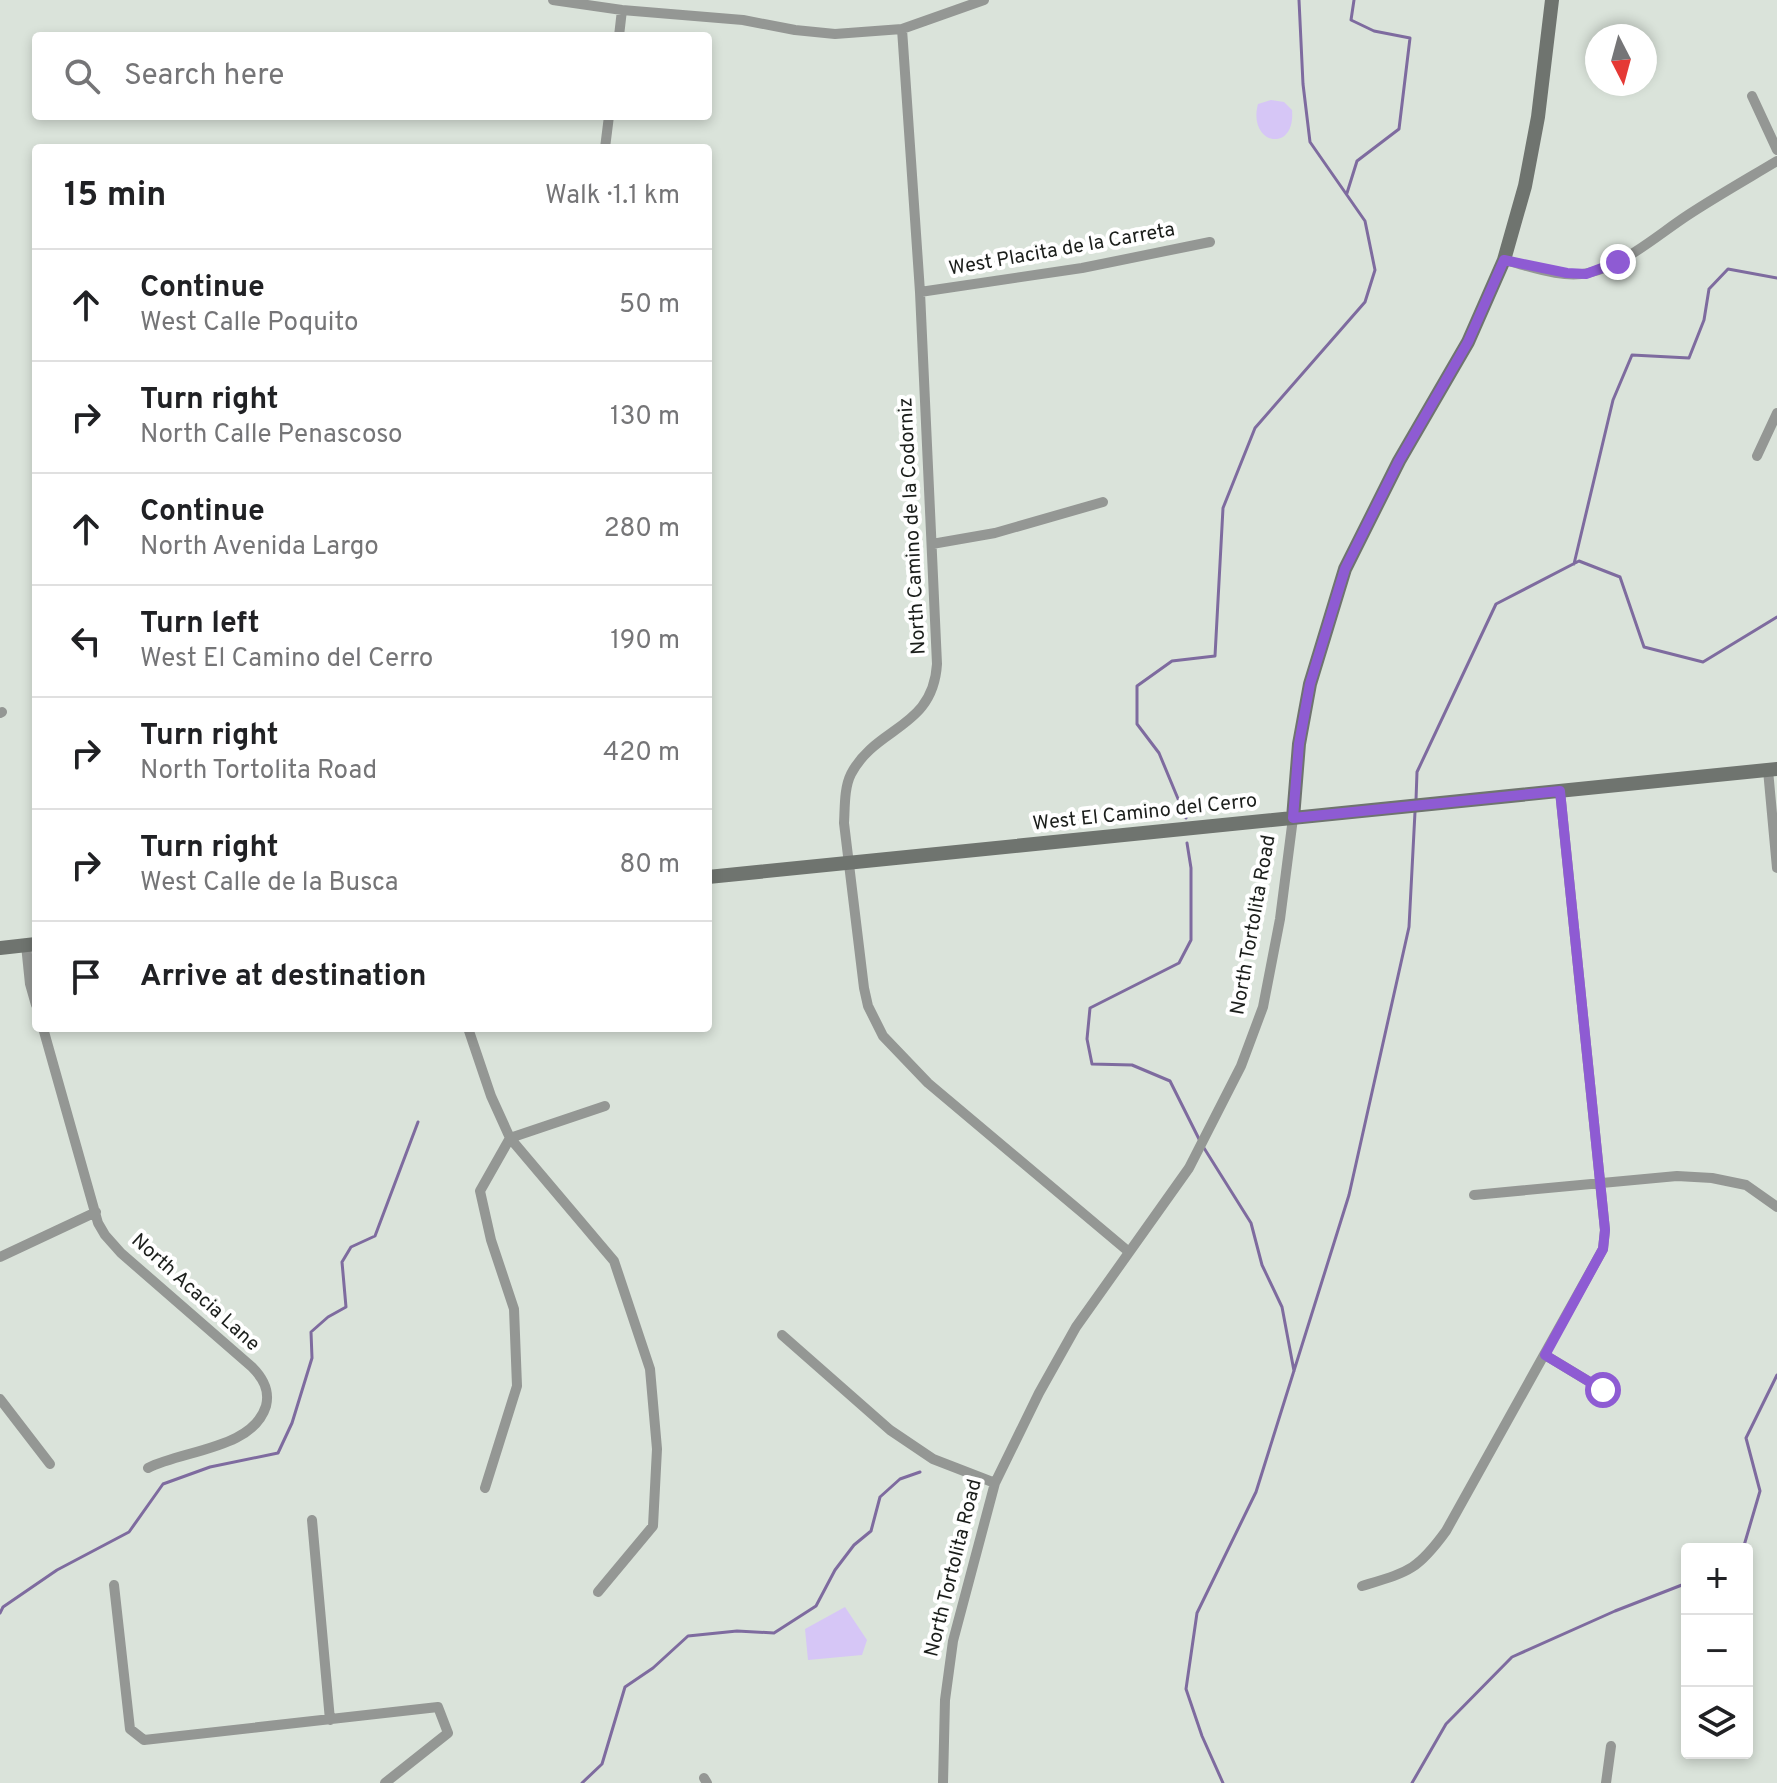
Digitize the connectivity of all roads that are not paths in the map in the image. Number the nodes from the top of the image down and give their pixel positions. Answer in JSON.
{"nodes":[{"id":1,"x":553,"y":0,"type":"edge"},
{"id":2,"x":984,"y":0,"type":"edge"},
{"id":3,"x":1552,"y":0,"type":"edge"},
{"id":4,"x":622,"y":10,"type":"junction"},
{"id":5,"x":902,"y":29,"type":"junction"},
{"id":6,"x":619,"y":32,"type":"edge"},
{"id":7,"x":1752,"y":96,"type":"dead end"},
{"id":8,"x":608,"y":120,"type":"edge"},
{"id":9,"x":606,"y":144,"type":"edge"},
{"id":10,"x":1777,"y":150,"type":"edge"},
{"id":11,"x":1777,"y":161,"type":"edge"},
{"id":12,"x":1210,"y":242,"type":"dead end"},
{"id":13,"x":1504,"y":260,"type":"junction"},
{"id":14,"x":920,"y":292,"type":"junction"},
{"id":15,"x":1777,"y":413,"type":"edge"},
{"id":16,"x":1757,"y":456,"type":"dead end"},
{"id":17,"x":1103,"y":502,"type":"dead end"},
{"id":18,"x":932,"y":544,"type":"junction"},
{"id":19,"x":1772,"y":770,"type":"edge"},
{"id":20,"x":1560,"y":791,"type":"junction"},
{"id":21,"x":1293,"y":818,"type":"junction"},
{"id":22,"x":849,"y":862,"type":"junction"},
{"id":23,"x":1777,"y":868,"type":"edge"},
{"id":24,"x":712,"y":877,"type":"edge"},
{"id":25,"x":31,"y":944,"type":"edge"},
{"id":26,"x":0,"y":948,"type":"edge"},
{"id":27,"x":32,"y":991,"type":"edge"},
{"id":28,"x":44,"y":1032,"type":"edge"},
{"id":29,"x":469,"y":1032,"type":"edge"},
{"id":30,"x":605,"y":1106,"type":"dead end"},
{"id":31,"x":510,"y":1138,"type":"junction"},
{"id":32,"x":1599,"y":1182,"type":"junction"},
{"id":33,"x":1474,"y":1195,"type":"dead end"},
{"id":34,"x":1777,"y":1207,"type":"edge"},
{"id":35,"x":96,"y":1212,"type":"junction"},
{"id":36,"x":1129,"y":1252,"type":"junction"},
{"id":37,"x":0,"y":1257,"type":"edge"},
{"id":38,"x":782,"y":1335,"type":"dead end"},
{"id":39,"x":1545,"y":1355,"type":"junction"},
{"id":40,"x":1603,"y":1390,"type":"dead end"},
{"id":41,"x":0,"y":1399,"type":"edge"},
{"id":42,"x":50,"y":1464,"type":"dead end"},
{"id":43,"x":148,"y":1468,"type":"dead end"},
{"id":44,"x":995,"y":1483,"type":"junction"},
{"id":45,"x":485,"y":1488,"type":"dead end"},
{"id":46,"x":312,"y":1520,"type":"dead end"},
{"id":47,"x":114,"y":1585,"type":"dead end"},
{"id":48,"x":1362,"y":1586,"type":"dead end"},
{"id":49,"x":598,"y":1592,"type":"dead end"},
{"id":50,"x":330,"y":1720,"type":"junction"},
{"id":51,"x":1611,"y":1746,"type":"dead end"},
{"id":52,"x":385,"y":1783,"type":"edge"},
{"id":53,"x":943,"y":1783,"type":"edge"},
{"id":54,"x":1606,"y":1783,"type":"edge"}],
"edges":[{"from":1,"to":4,"type":"street"},
{"from":2,"to":5,"type":"street"},
{"from":3,"to":13,"type":"street","name":"North Tortolita Road"},
{"from":4,"to":5,"type":"street"},
{"from":4,"to":6,"type":"street"},
{"from":5,"to":14,"type":"street","name":"North Camino de la Codorniz"},
{"from":7,"to":10,"type":"street"},
{"from":8,"to":9,"type":"street"},
{"from":11,"to":13,"type":"street"},
{"from":12,"to":14,"type":"street","name":"West Placita de la Carreta"},
{"from":13,"to":21,"type":"street","name":"North Tortolita Road"},
{"from":14,"to":18,"type":"street","name":"North Camino de la Codorniz"},
{"from":15,"to":16,"type":"street"},
{"from":17,"to":18,"type":"street"},
{"from":18,"to":22,"type":"street","name":"North Camino de la Codorniz"},
{"from":19,"to":20,"type":"street","name":"West El Camino del Cerro"},
{"from":19,"to":23,"type":"street"},
{"from":20,"to":21,"type":"street","name":"West El Camino del Cerro"},
{"from":20,"to":32,"type":"street"},
{"from":21,"to":22,"type":"street","name":"West El Camino del Cerro"},
{"from":21,"to":36,"type":"street","name":"North Tortolita Road"},
{"from":22,"to":24,"type":"street","name":"West El Camino del Cerro"},
{"from":22,"to":36,"type":"street","name":"North Camino de la Codorniz"},
{"from":25,"to":26,"type":"street"},
{"from":25,"to":27,"type":"street"},
{"from":28,"to":35,"type":"street","name":"North Acacia Lane"},
{"from":29,"to":31,"type":"street"},
{"from":30,"to":31,"type":"street"},
{"from":31,"to":45,"type":"street"},
{"from":31,"to":49,"type":"street"},
{"from":32,"to":33,"type":"street"},
{"from":32,"to":34,"type":"street"},
{"from":32,"to":39,"type":"street"},
{"from":35,"to":37,"type":"street"},
{"from":35,"to":43,"type":"street","name":"North Acacia Lane"},
{"from":36,"to":44,"type":"street","name":"North Tortolita Road"},
{"from":38,"to":44,"type":"street"},
{"from":39,"to":40,"type":"street"},
{"from":39,"to":48,"type":"street"},
{"from":41,"to":42,"type":"street"},
{"from":44,"to":53,"type":"street","name":"North Tortolita Road"},
{"from":46,"to":50,"type":"street"},
{"from":47,"to":50,"type":"street"},
{"from":50,"to":52,"type":"street"},
{"from":51,"to":54,"type":"street"}]}
